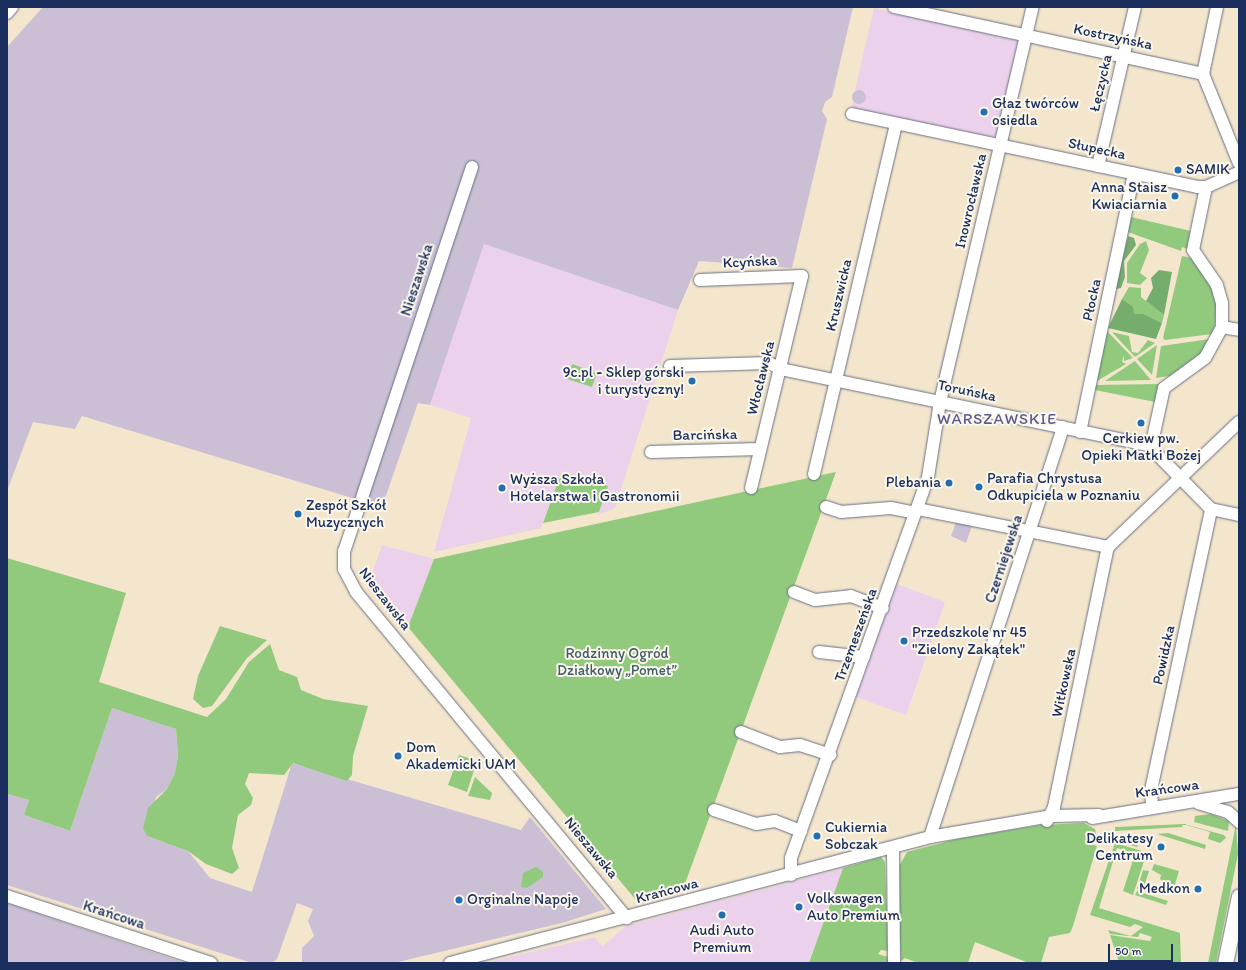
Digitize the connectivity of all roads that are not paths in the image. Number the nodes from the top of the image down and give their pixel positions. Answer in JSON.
{"nodes":[{"id":1,"x":12,"y":7,"type":"edge"},
{"id":2,"x":894,"y":7,"type":"edge"},
{"id":3,"x":1033,"y":7,"type":"edge"},
{"id":4,"x":1135,"y":7,"type":"edge"},
{"id":5,"x":1218,"y":7,"type":"edge"},
{"id":6,"x":923,"y":10,"type":"edge"},
{"id":7,"x":7,"y":13,"type":"edge"},
{"id":8,"x":1026,"y":35,"type":"junction"},
{"id":9,"x":1124,"y":54,"type":"junction"},
{"id":10,"x":1203,"y":74,"type":"junction"},
{"id":11,"x":852,"y":114,"type":"dead end"},
{"id":12,"x":896,"y":124,"type":"junction"},
{"id":13,"x":1001,"y":145,"type":"junction"},
{"id":14,"x":1239,"y":163,"type":"edge"},
{"id":15,"x":1098,"y":166,"type":"junction"},
{"id":16,"x":472,"y":167,"type":"dead end"},
{"id":17,"x":1239,"y":172,"type":"edge"},
{"id":18,"x":1134,"y":174,"type":"junction"},
{"id":19,"x":1206,"y":187,"type":"junction"},
{"id":20,"x":802,"y":276,"type":"joint"},
{"id":21,"x":700,"y":280,"type":"dead end"},
{"id":22,"x":1222,"y":327,"type":"junction"},
{"id":23,"x":1239,"y":330,"type":"edge"},
{"id":24,"x":670,"y":366,"type":"dead end"},
{"id":25,"x":781,"y":369,"type":"junction"},
{"id":26,"x":835,"y":380,"type":"junction"},
{"id":27,"x":940,"y":402,"type":"junction"},
{"id":28,"x":1239,"y":422,"type":"edge"},
{"id":29,"x":1063,"y":427,"type":"junction"},
{"id":30,"x":1080,"y":432,"type":"junction"},
{"id":31,"x":1151,"y":447,"type":"junction"},
{"id":32,"x":760,"y":449,"type":"junction"},
{"id":33,"x":652,"y":452,"type":"dead end"},
{"id":34,"x":814,"y":474,"type":"dead end"},
{"id":35,"x":1180,"y":479,"type":"junction"},
{"id":36,"x":751,"y":488,"type":"dead end"},
{"id":37,"x":826,"y":507,"type":"dead end"},
{"id":38,"x":1212,"y":509,"type":"junction"},
{"id":39,"x":917,"y":511,"type":"junction"},
{"id":40,"x":1239,"y":515,"type":"edge"},
{"id":41,"x":1030,"y":531,"type":"junction"},
{"id":42,"x":1108,"y":547,"type":"junction"},
{"id":43,"x":794,"y":592,"type":"dead end"},
{"id":44,"x":883,"y":608,"type":"junction"},
{"id":45,"x":819,"y":652,"type":"dead end"},
{"id":46,"x":864,"y":657,"type":"junction"},
{"id":47,"x":741,"y":732,"type":"dead end"},
{"id":48,"x":830,"y":755,"type":"junction"},
{"id":49,"x":1239,"y":794,"type":"edge"},
{"id":50,"x":1191,"y":802,"type":"junction"},
{"id":51,"x":1152,"y":807,"type":"junction"},
{"id":52,"x":714,"y":810,"type":"dead end"},
{"id":53,"x":1048,"y":820,"type":"junction"},
{"id":54,"x":1239,"y":822,"type":"edge"},
{"id":55,"x":801,"y":831,"type":"junction"},
{"id":56,"x":930,"y":837,"type":"junction"},
{"id":57,"x":893,"y":848,"type":"junction"},
{"id":58,"x":791,"y":875,"type":"junction"},
{"id":59,"x":7,"y":896,"type":"edge"},
{"id":60,"x":1239,"y":896,"type":"edge"},
{"id":61,"x":627,"y":918,"type":"junction"},
{"id":62,"x":211,"y":963,"type":"edge"},
{"id":63,"x":450,"y":963,"type":"edge"},
{"id":64,"x":894,"y":963,"type":"edge"},
{"id":65,"x":1225,"y":963,"type":"edge"}],
"edges":[{"from":1,"to":7,"type":"street"},
{"from":2,"to":6,"type":"street","name":"Kostrzyńska"},
{"from":3,"to":8,"type":"street","name":"Inowrocławska"},
{"from":4,"to":9,"type":"street","name":"Łęczycka"},
{"from":5,"to":10,"type":"street"},
{"from":6,"to":8,"type":"street","name":"Kostrzyńska"},
{"from":8,"to":9,"type":"street","name":"Kostrzyńska"},
{"from":8,"to":13,"type":"street","name":"Inowrocławska"},
{"from":9,"to":10,"type":"street","name":"Kostrzyńska"},
{"from":9,"to":15,"type":"street","name":"Łęczycka"},
{"from":10,"to":14,"type":"street"},
{"from":11,"to":12,"type":"street","name":"Słupecka"},
{"from":12,"to":13,"type":"street","name":"Słupecka"},
{"from":12,"to":26,"type":"street","name":"Kruszwicka"},
{"from":13,"to":15,"type":"street","name":"Słupecka"},
{"from":13,"to":27,"type":"street","name":"Inowrocławska"},
{"from":15,"to":18,"type":"street","name":"Słupecka"},
{"from":16,"to":61,"type":"street","name":"Nieszawska"},
{"from":17,"to":19,"type":"street"},
{"from":18,"to":19,"type":"street","name":"Słupecka"},
{"from":18,"to":30,"type":"street","name":"Płocka"},
{"from":19,"to":22,"type":"street"},
{"from":20,"to":21,"type":"street","name":"Kcyńska"},
{"from":20,"to":25,"type":"street","name":"Włocławska"},
{"from":22,"to":23,"type":"street"},
{"from":22,"to":31,"type":"street"},
{"from":24,"to":25,"type":"street","name":"Toruńska"},
{"from":25,"to":26,"type":"street","name":"Toruńska"},
{"from":25,"to":32,"type":"street","name":"Włocławska"},
{"from":26,"to":27,"type":"street","name":"Toruńska"},
{"from":26,"to":34,"type":"street","name":"Kruszwicka"},
{"from":27,"to":29,"type":"street","name":"Toruńska"},
{"from":27,"to":39,"type":"street","name":"Trzemeszeńska"},
{"from":28,"to":35,"type":"street"},
{"from":29,"to":30,"type":"street","name":"Toruńska"},
{"from":29,"to":41,"type":"street","name":"Czerniejewska"},
{"from":30,"to":31,"type":"street","name":"Toruńska"},
{"from":31,"to":35,"type":"street"},
{"from":32,"to":33,"type":"street","name":"Barcińska"},
{"from":32,"to":36,"type":"street","name":"Włocławska"},
{"from":35,"to":38,"type":"street"},
{"from":35,"to":42,"type":"street"},
{"from":37,"to":39,"type":"street"},
{"from":38,"to":40,"type":"street"},
{"from":38,"to":51,"type":"street","name":"Powidzka"},
{"from":39,"to":41,"type":"street"},
{"from":39,"to":44,"type":"street","name":"Trzemeszeńska"},
{"from":41,"to":42,"type":"street"},
{"from":41,"to":56,"type":"street","name":"Czerniejewska"},
{"from":42,"to":53,"type":"street","name":"Witkowska"},
{"from":43,"to":44,"type":"street"},
{"from":44,"to":46,"type":"street","name":"Trzemeszeńska"},
{"from":45,"to":46,"type":"street"},
{"from":46,"to":48,"type":"street","name":"Trzemeszeńska"},
{"from":47,"to":48,"type":"street"},
{"from":48,"to":55,"type":"street","name":"Trzemeszeńska"},
{"from":49,"to":50,"type":"street","name":"Krańcowa"},
{"from":50,"to":51,"type":"street","name":"Krańcowa"},
{"from":50,"to":54,"type":"street"},
{"from":51,"to":53,"type":"street","name":"Krańcowa"},
{"from":52,"to":55,"type":"street"},
{"from":53,"to":56,"type":"street","name":"Krańcowa"},
{"from":55,"to":58,"type":"street","name":"Trzemeszeńska"},
{"from":56,"to":57,"type":"street","name":"Krańcowa"},
{"from":57,"to":58,"type":"street","name":"Krańcowa"},
{"from":57,"to":64,"type":"street"},
{"from":58,"to":61,"type":"street","name":"Krańcowa"},
{"from":59,"to":62,"type":"street","name":"Krańcowa"},
{"from":60,"to":65,"type":"main road"},
{"from":61,"to":63,"type":"street","name":"Krańcowa"}]}
